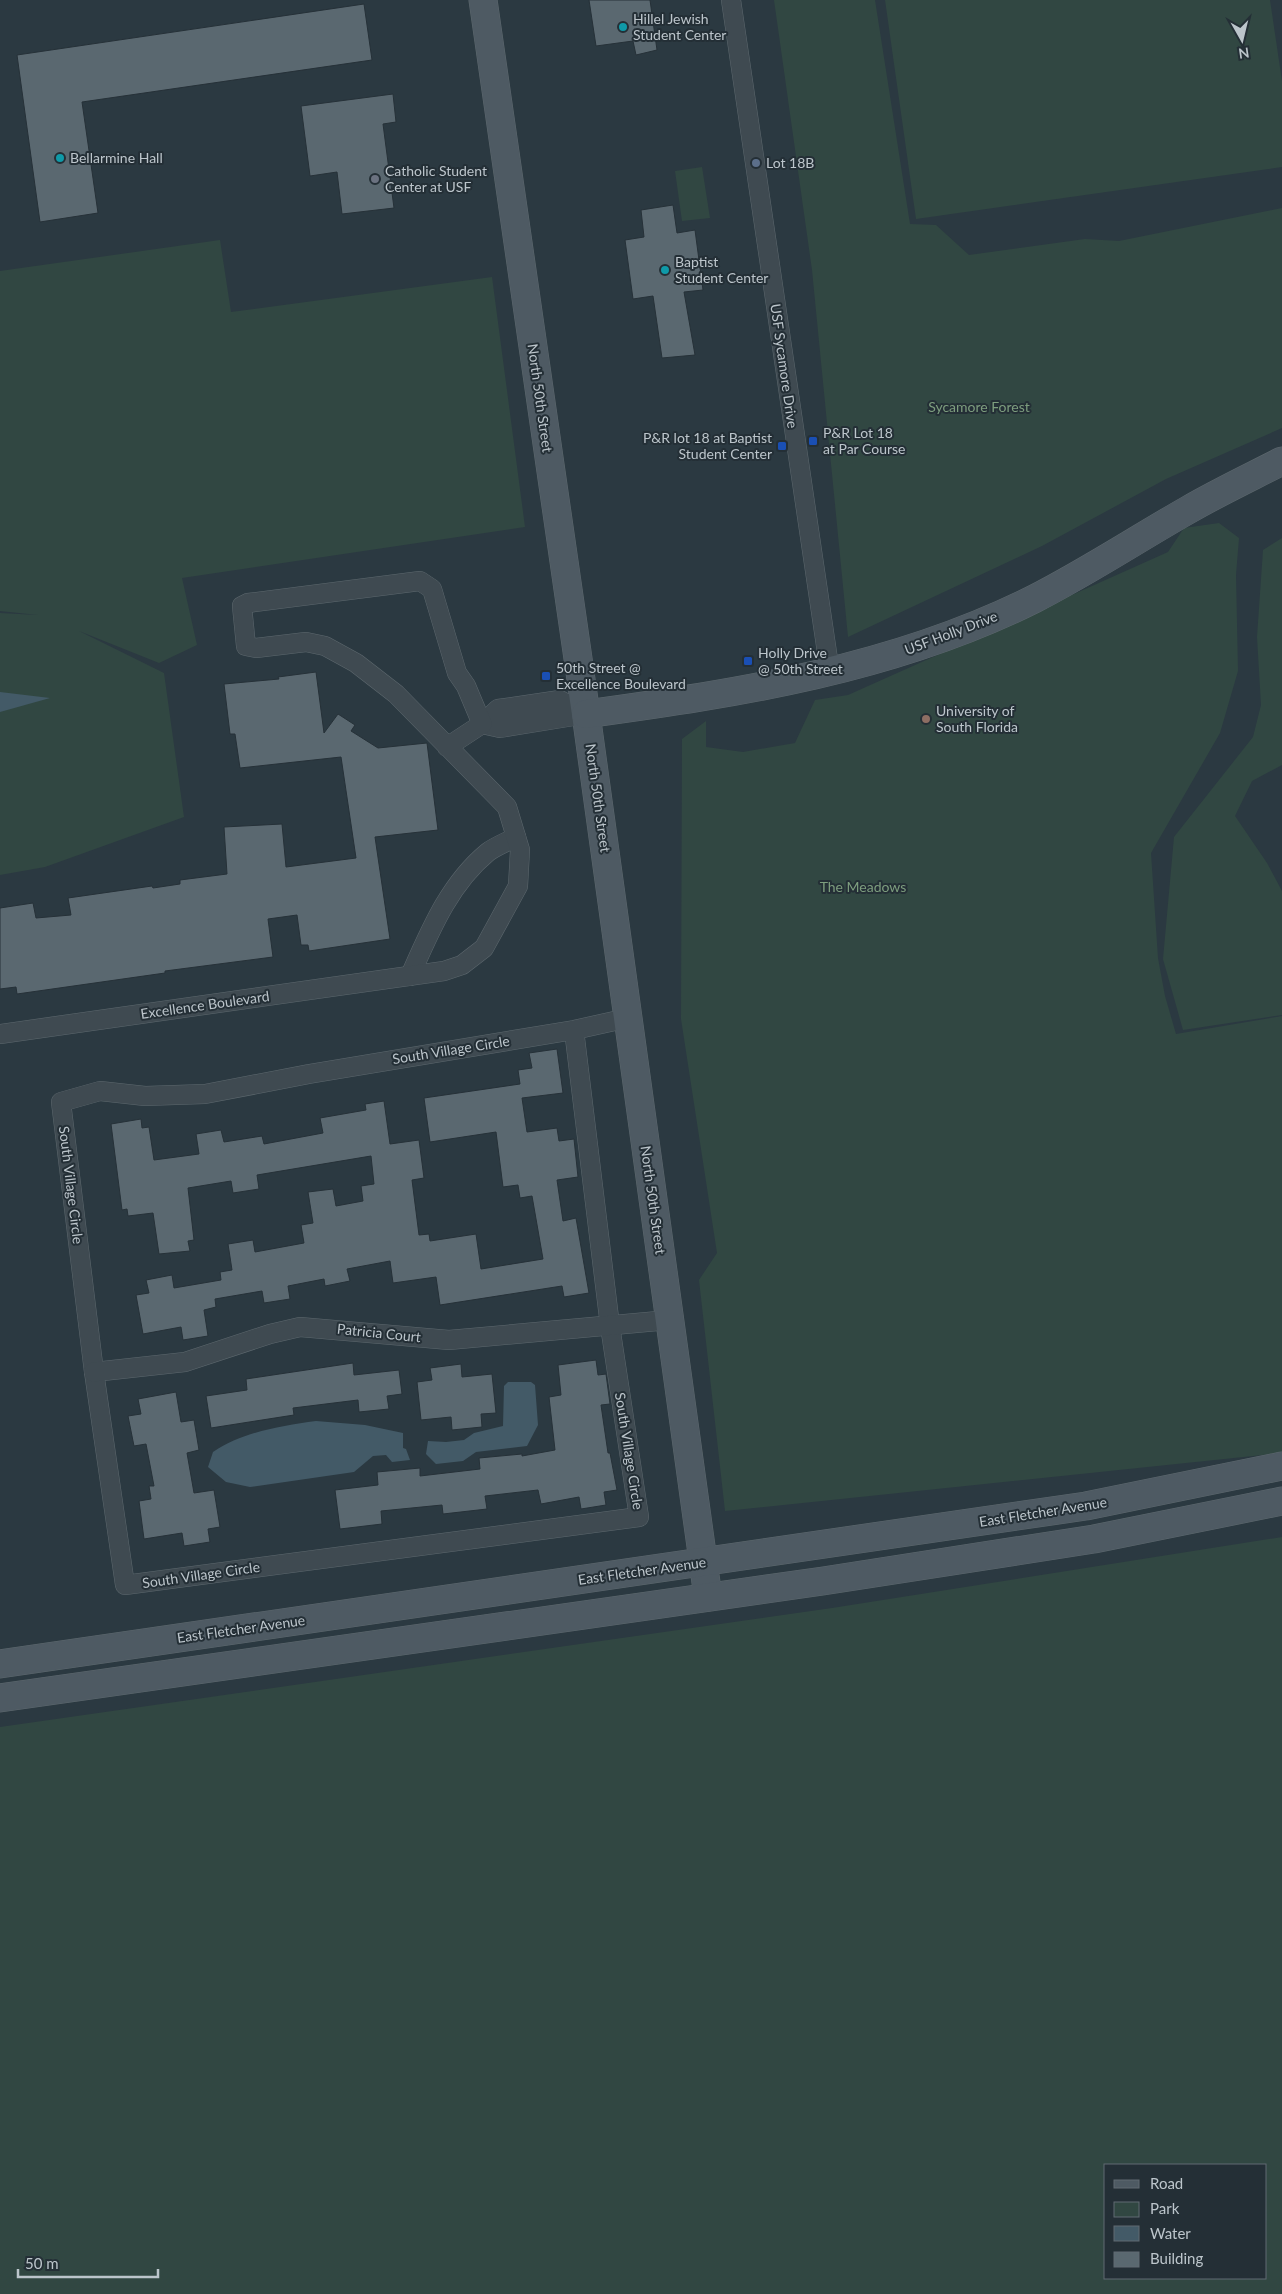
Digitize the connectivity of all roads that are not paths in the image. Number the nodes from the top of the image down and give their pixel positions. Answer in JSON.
{"nodes":[{"id":1,"x":483,"y":0,"type":"edge"},
{"id":2,"x":731,"y":0,"type":"edge"},
{"id":3,"x":1282,"y":461,"type":"edge"},
{"id":4,"x":830,"y":673,"type":"junction"},
{"id":5,"x":586,"y":714,"type":"junction"},
{"id":6,"x":482,"y":724,"type":"junction"},
{"id":7,"x":447,"y":748,"type":"junction"},
{"id":8,"x":516,"y":837,"type":"junction"},
{"id":9,"x":410,"y":976,"type":"junction"},
{"id":10,"x":628,"y":1018,"type":"junction"},
{"id":11,"x":574,"y":1030,"type":"junction"},
{"id":12,"x":0,"y":1034,"type":"edge"},
{"id":13,"x":669,"y":1320,"type":"junction"},
{"id":14,"x":610,"y":1326,"type":"junction"},
{"id":15,"x":94,"y":1372,"type":"junction"},
{"id":16,"x":1282,"y":1466,"type":"edge"},
{"id":17,"x":1282,"y":1501,"type":"edge"},
{"id":18,"x":702,"y":1562,"type":"junction"},
{"id":19,"x":708,"y":1598,"type":"junction"},
{"id":20,"x":0,"y":1664,"type":"edge"},
{"id":21,"x":0,"y":1698,"type":"edge"}],
"edges":[{"from":1,"to":5,"type":"main road","name":"North 50th Street"},
{"from":2,"to":4,"type":"street","name":"USF Sycamore Drive"},
{"from":3,"to":4,"type":"main road","name":"USF Holly Drive"},
{"from":4,"to":5,"type":"main road","name":"USF Holly Drive"},
{"from":5,"to":6,"type":"street"},
{"from":5,"to":10,"type":"main road","name":"North 50th Street"},
{"from":6,"to":7,"type":"street"},
{"from":6,"to":7,"type":"street","name":"Excellence Boulevard"},
{"from":7,"to":8,"type":"street","name":"Excellence Boulevard"},
{"from":8,"to":9,"type":"street"},
{"from":8,"to":9,"type":"street","name":"Excellence Boulevard"},
{"from":9,"to":12,"type":"street","name":"Excellence Boulevard"},
{"from":10,"to":11,"type":"street","name":"South Village Circle"},
{"from":10,"to":13,"type":"main road","name":"North 50th Street"},
{"from":11,"to":14,"type":"street","name":"South Village Circle"},
{"from":11,"to":15,"type":"street","name":"South Village Circle"},
{"from":13,"to":14,"type":"street","name":"Patricia Court"},
{"from":13,"to":18,"type":"main road","name":"North 50th Street"},
{"from":14,"to":15,"type":"street","name":"Patricia Court"},
{"from":14,"to":15,"type":"street","name":"South Village Circle"},
{"from":16,"to":18,"type":"main road","name":"East Fletcher Avenue"},
{"from":17,"to":19,"type":"main road"},
{"from":18,"to":19,"type":"main road","name":"North 50th Street"},
{"from":18,"to":20,"type":"main road","name":"East Fletcher Avenue"},
{"from":19,"to":21,"type":"main road"}]}
